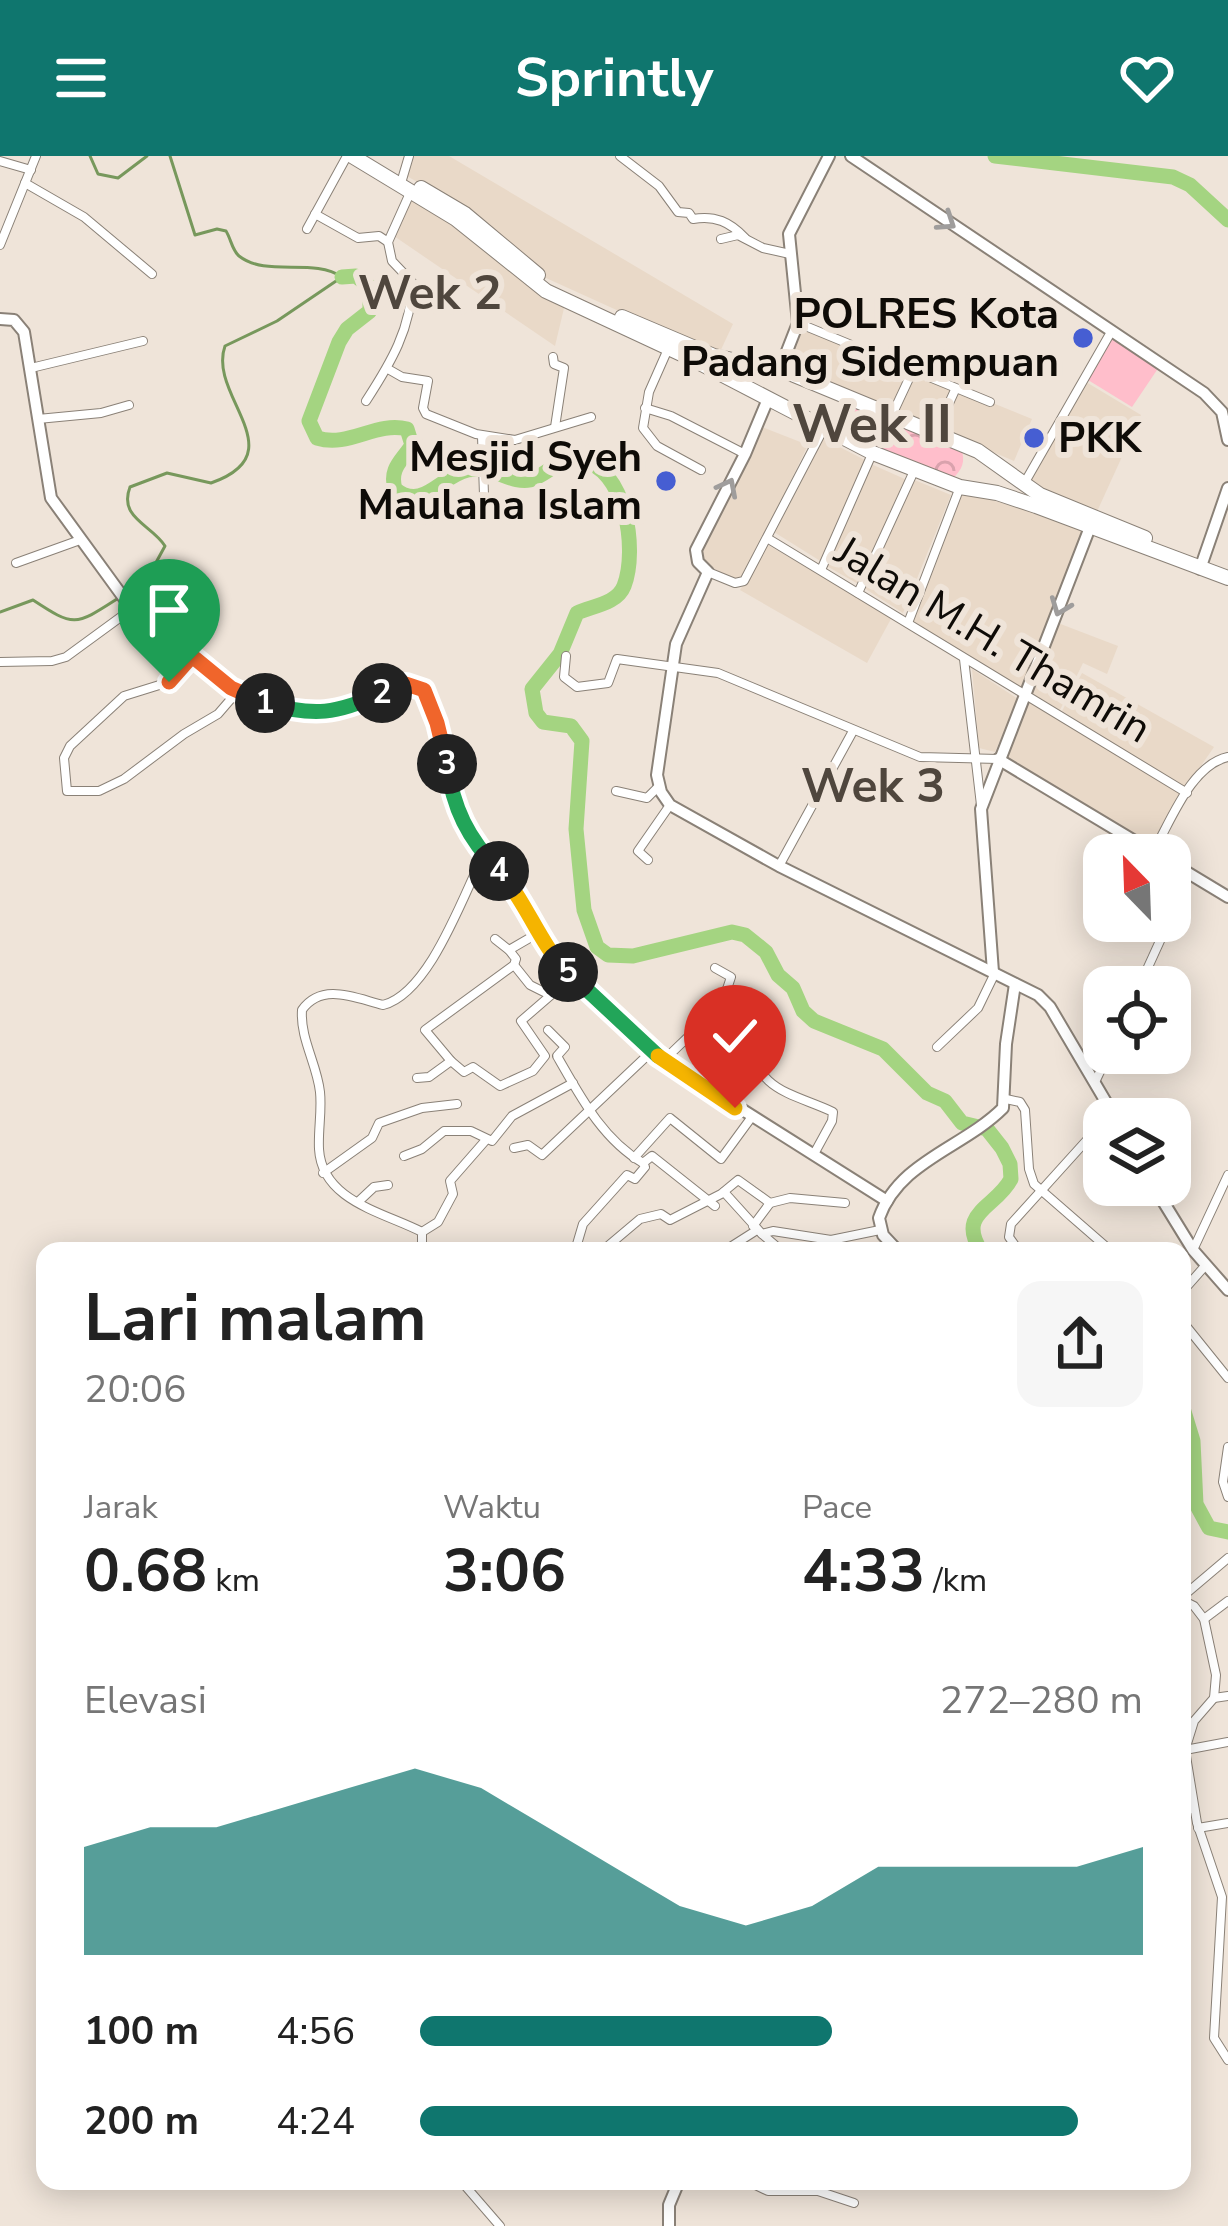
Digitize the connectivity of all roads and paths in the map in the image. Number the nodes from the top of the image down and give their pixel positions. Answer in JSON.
{"nodes":[{"id":1,"x":36,"y":156,"type":"edge"},
{"id":2,"x":350,"y":156,"type":"edge"},
{"id":3,"x":409,"y":156,"type":"edge"},
{"id":4,"x":620,"y":156,"type":"edge"},
{"id":5,"x":829,"y":156,"type":"edge"},
{"id":6,"x":850,"y":156,"type":"edge"},
{"id":7,"x":0,"y":161,"type":"edge"},
{"id":8,"x":372,"y":163,"type":"edge"},
{"id":9,"x":31,"y":170,"type":"junction"},
{"id":10,"x":26,"y":183,"type":"junction"},
{"id":11,"x":404,"y":185,"type":"junction"},
{"id":12,"x":315,"y":214,"type":"junction"},
{"id":13,"x":307,"y":230,"type":"dead end"},
{"id":14,"x":745,"y":238,"type":"junction"},
{"id":15,"x":721,"y":239,"type":"dead end"},
{"id":16,"x":388,"y":242,"type":"junction"},
{"id":17,"x":0,"y":245,"type":"edge"},
{"id":18,"x":790,"y":254,"type":"junction"},
{"id":19,"x":152,"y":274,"type":"dead end"},
{"id":20,"x":0,"y":319,"type":"edge"},
{"id":21,"x":797,"y":323,"type":"junction"},
{"id":22,"x":1111,"y":332,"type":"junction"},
{"id":23,"x":143,"y":341,"type":"dead end"},
{"id":24,"x":668,"y":348,"type":"junction"},
{"id":25,"x":553,"y":356,"type":"dead end"},
{"id":26,"x":31,"y":368,"type":"junction"},
{"id":27,"x":780,"y":369,"type":"junction"},
{"id":28,"x":388,"y":370,"type":"junction"},
{"id":29,"x":913,"y":370,"type":"junction"},
{"id":30,"x":955,"y":390,"type":"junction"},
{"id":31,"x":767,"y":398,"type":"junction"},
{"id":32,"x":366,"y":401,"type":"dead end"},
{"id":33,"x":990,"y":402,"type":"dead end"},
{"id":34,"x":129,"y":405,"type":"dead end"},
{"id":35,"x":645,"y":408,"type":"junction"},
{"id":36,"x":892,"y":415,"type":"junction"},
{"id":37,"x":591,"y":417,"type":"dead end"},
{"id":38,"x":38,"y":419,"type":"junction"},
{"id":39,"x":555,"y":427,"type":"junction"},
{"id":40,"x":824,"y":428,"type":"junction"},
{"id":41,"x":935,"y":434,"type":"junction"},
{"id":42,"x":482,"y":436,"type":"junction"},
{"id":43,"x":1228,"y":440,"type":"edge"},
{"id":44,"x":873,"y":453,"type":"junction"},
{"id":45,"x":745,"y":454,"type":"junction"},
{"id":46,"x":701,"y":470,"type":"dead end"},
{"id":47,"x":915,"y":470,"type":"junction"},
{"id":48,"x":1008,"y":471,"type":"junction"},
{"id":49,"x":960,"y":487,"type":"junction"},
{"id":50,"x":1228,"y":488,"type":"edge"},
{"id":51,"x":997,"y":493,"type":"junction"},
{"id":52,"x":1020,"y":493,"type":"junction"},
{"id":53,"x":484,"y":495,"type":"dead end"},
{"id":54,"x":1092,"y":523,"type":"junction"},
{"id":55,"x":767,"y":538,"type":"junction"},
{"id":56,"x":80,"y":540,"type":"junction"},
{"id":57,"x":16,"y":563,"type":"dead end"},
{"id":58,"x":1202,"y":565,"type":"junction"},
{"id":59,"x":1228,"y":568,"type":"edge"},
{"id":60,"x":821,"y":570,"type":"junction"},
{"id":61,"x":708,"y":572,"type":"junction"},
{"id":62,"x":1228,"y":578,"type":"edge"},
{"id":63,"x":858,"y":593,"type":"junction"},
{"id":64,"x":129,"y":604,"type":"junction"},
{"id":65,"x":908,"y":623,"type":"junction"},
{"id":66,"x":192,"y":656,"type":"junction"},
{"id":67,"x":566,"y":656,"type":"dead end"},
{"id":68,"x":964,"y":658,"type":"junction"},
{"id":69,"x":0,"y":662,"type":"edge"},
{"id":70,"x":673,"y":668,"type":"junction"},
{"id":71,"x":237,"y":692,"type":"junction"},
{"id":72,"x":1026,"y":695,"type":"junction"},
{"id":73,"x":853,"y":731,"type":"junction"},
{"id":74,"x":973,"y":756,"type":"junction"},
{"id":75,"x":1228,"y":757,"type":"edge"},
{"id":76,"x":998,"y":759,"type":"junction"},
{"id":77,"x":658,"y":786,"type":"junction"},
{"id":78,"x":616,"y":791,"type":"dead end"},
{"id":79,"x":1186,"y":793,"type":"junction"},
{"id":80,"x":670,"y":805,"type":"junction"},
{"id":81,"x":981,"y":809,"type":"junction"},
{"id":82,"x":1123,"y":834,"type":"edge"},
{"id":83,"x":1166,"y":834,"type":"edge"},
{"id":84,"x":484,"y":854,"type":"junction"},
{"id":85,"x":648,"y":860,"type":"dead end"},
{"id":86,"x":779,"y":866,"type":"junction"},
{"id":87,"x":1191,"y":875,"type":"edge"},
{"id":88,"x":1228,"y":897,"type":"edge"},
{"id":89,"x":540,"y":932,"type":"junction"},
{"id":90,"x":495,"y":939,"type":"dead end"},
{"id":91,"x":509,"y":950,"type":"junction"},
{"id":92,"x":514,"y":965,"type":"junction"},
{"id":93,"x":715,"y":968,"type":"dead end"},
{"id":94,"x":993,"y":972,"type":"junction"},
{"id":95,"x":573,"y":976,"type":"junction"},
{"id":96,"x":1016,"y":984,"type":"junction"},
{"id":97,"x":550,"y":995,"type":"junction"},
{"id":98,"x":731,"y":1006,"type":"junction"},
{"id":99,"x":548,"y":1030,"type":"dead end"},
{"id":100,"x":937,"y":1047,"type":"dead end"},
{"id":101,"x":651,"y":1052,"type":"junction"},
{"id":102,"x":664,"y":1060,"type":"junction"},
{"id":103,"x":451,"y":1061,"type":"junction"},
{"id":104,"x":1099,"y":1074,"type":"edge"},
{"id":105,"x":417,"y":1078,"type":"dead end"},
{"id":106,"x":1095,"y":1082,"type":"junction"},
{"id":107,"x":573,"y":1084,"type":"junction"},
{"id":108,"x":1104,"y":1098,"type":"edge"},
{"id":109,"x":457,"y":1104,"type":"dead end"},
{"id":110,"x":1004,"y":1104,"type":"junction"},
{"id":111,"x":589,"y":1110,"type":"junction"},
{"id":112,"x":751,"y":1118,"type":"junction"},
{"id":113,"x":485,"y":1141,"type":"junction"},
{"id":114,"x":1083,"y":1145,"type":"edge"},
{"id":115,"x":514,"y":1148,"type":"dead end"},
{"id":116,"x":814,"y":1154,"type":"junction"},
{"id":117,"x":404,"y":1156,"type":"dead end"},
{"id":118,"x":638,"y":1161,"type":"junction"},
{"id":119,"x":323,"y":1173,"type":"junction"},
{"id":120,"x":1227,"y":1182,"type":"edge"},
{"id":121,"x":388,"y":1185,"type":"dead end"},
{"id":122,"x":724,"y":1191,"type":"junction"},
{"id":123,"x":1040,"y":1192,"type":"junction"},
{"id":124,"x":886,"y":1201,"type":"junction"},
{"id":125,"x":358,"y":1202,"type":"junction"},
{"id":126,"x":713,"y":1203,"type":"junction"},
{"id":127,"x":770,"y":1203,"type":"junction"},
{"id":128,"x":844,"y":1203,"type":"dead end"},
{"id":129,"x":1166,"y":1206,"type":"edge"},
{"id":130,"x":757,"y":1230,"type":"junction"},
{"id":131,"x":880,"y":1230,"type":"junction"},
{"id":132,"x":422,"y":1232,"type":"junction"},
{"id":133,"x":825,"y":1240,"type":"joint"},
{"id":134,"x":422,"y":1242,"type":"edge"},
{"id":135,"x":578,"y":1242,"type":"edge"},
{"id":136,"x":613,"y":1242,"type":"edge"},
{"id":137,"x":738,"y":1242,"type":"edge"},
{"id":138,"x":771,"y":1242,"type":"edge"},
{"id":139,"x":890,"y":1242,"type":"edge"},
{"id":140,"x":1013,"y":1242,"type":"edge"},
{"id":141,"x":1100,"y":1242,"type":"edge"},
{"id":142,"x":1188,"y":1242,"type":"edge"},
{"id":143,"x":1191,"y":1247,"type":"edge"},
{"id":144,"x":1193,"y":1250,"type":"junction"},
{"id":145,"x":1205,"y":1266,"type":"junction"},
{"id":146,"x":1191,"y":1282,"type":"edge"},
{"id":147,"x":1228,"y":1290,"type":"edge"},
{"id":148,"x":1191,"y":1332,"type":"edge"},
{"id":149,"x":1228,"y":1378,"type":"edge"},
{"id":150,"x":1228,"y":1447,"type":"edge"},
{"id":151,"x":1228,"y":1497,"type":"edge"},
{"id":152,"x":1228,"y":1558,"type":"edge"},
{"id":153,"x":1191,"y":1591,"type":"edge"},
{"id":154,"x":1228,"y":1601,"type":"edge"},
{"id":155,"x":1191,"y":1604,"type":"edge"},
{"id":156,"x":1204,"y":1619,"type":"junction"},
{"id":157,"x":1228,"y":1696,"type":"edge"},
{"id":158,"x":1214,"y":1698,"type":"junction"},
{"id":159,"x":1191,"y":1728,"type":"edge"},
{"id":160,"x":1228,"y":1742,"type":"edge"},
{"id":161,"x":1191,"y":1749,"type":"edge"},
{"id":162,"x":1191,"y":1789,"type":"edge"},
{"id":163,"x":1194,"y":1808,"type":"junction"},
{"id":164,"x":1191,"y":1809,"type":"edge"},
{"id":165,"x":1228,"y":1823,"type":"edge"},
{"id":166,"x":1198,"y":1828,"type":"junction"},
{"id":167,"x":1223,"y":1979,"type":"edge"},
{"id":168,"x":1224,"y":2048,"type":"edge"},
{"id":169,"x":1228,"y":2060,"type":"edge"},
{"id":170,"x":469,"y":2190,"type":"edge"},
{"id":171,"x":675,"y":2190,"type":"edge"},
{"id":172,"x":766,"y":2190,"type":"edge"},
{"id":173,"x":854,"y":2203,"type":"dead end"},
{"id":174,"x":500,"y":2226,"type":"edge"},
{"id":175,"x":669,"y":2226,"type":"edge"}],
"edges":[{"from":1,"to":9,"type":"street"},
{"from":2,"to":8,"type":"highway"},
{"from":2,"to":12,"type":"street"},
{"from":3,"to":11,"type":"street"},
{"from":4,"to":14,"type":"street"},
{"from":5,"to":18,"type":"street"},
{"from":6,"to":22,"type":"street","one_way":true},
{"from":7,"to":9,"type":"street"},
{"from":8,"to":11,"type":"highway"},
{"from":9,"to":10,"type":"street"},
{"from":10,"to":17,"type":"street"},
{"from":10,"to":19,"type":"street"},
{"from":11,"to":16,"type":"street"},
{"from":11,"to":24,"type":"highway"},
{"from":11,"to":27,"type":"highway"},
{"from":12,"to":13,"type":"street"},
{"from":12,"to":16,"type":"street"},
{"from":14,"to":15,"type":"street"},
{"from":14,"to":18,"type":"street"},
{"from":16,"to":28,"type":"street"},
{"from":18,"to":21,"type":"street"},
{"from":20,"to":26,"type":"street"},
{"from":21,"to":27,"type":"street"},
{"from":21,"to":29,"type":"street"},
{"from":22,"to":43,"type":"street"},
{"from":22,"to":52,"type":"street"},
{"from":23,"to":26,"type":"street"},
{"from":24,"to":31,"type":"highway"},
{"from":24,"to":35,"type":"street"},
{"from":25,"to":39,"type":"street"},
{"from":26,"to":38,"type":"street"},
{"from":27,"to":31,"type":"highway"},
{"from":27,"to":31,"type":"highway"},
{"from":27,"to":36,"type":"highway"},
{"from":28,"to":32,"type":"street"},
{"from":28,"to":42,"type":"street"},
{"from":29,"to":30,"type":"street"},
{"from":29,"to":36,"type":"street"},
{"from":30,"to":33,"type":"street"},
{"from":30,"to":41,"type":"street"},
{"from":31,"to":40,"type":"highway"},
{"from":31,"to":45,"type":"street"},
{"from":34,"to":38,"type":"street"},
{"from":35,"to":45,"type":"street"},
{"from":35,"to":46,"type":"street"},
{"from":36,"to":41,"type":"highway"},
{"from":37,"to":39,"type":"street"},
{"from":38,"to":56,"type":"street"},
{"from":39,"to":42,"type":"street"},
{"from":40,"to":44,"type":"highway"},
{"from":40,"to":55,"type":"street"},
{"from":41,"to":48,"type":"highway"},
{"from":42,"to":53,"type":"street"},
{"from":44,"to":47,"type":"highway"},
{"from":44,"to":60,"type":"street"},
{"from":61,"to":45,"type":"street","one_way":true},
{"from":47,"to":49,"type":"highway"},
{"from":47,"to":63,"type":"street"},
{"from":48,"to":51,"type":"highway"},
{"from":48,"to":52,"type":"highway"},
{"from":49,"to":51,"type":"highway"},
{"from":49,"to":65,"type":"street"},
{"from":50,"to":58,"type":"street"},
{"from":51,"to":52,"type":"highway"},
{"from":52,"to":54,"type":"highway"},
{"from":54,"to":58,"type":"highway"},
{"from":54,"to":72,"type":"street","one_way":true},
{"from":55,"to":60,"type":"street","name":"Jalan M.H. Thamrin"},
{"from":55,"to":61,"type":"street"},
{"from":56,"to":57,"type":"street"},
{"from":56,"to":64,"type":"street"},
{"from":58,"to":59,"type":"highway"},
{"from":58,"to":62,"type":"highway"},
{"from":60,"to":63,"type":"street","name":"Jalan M.H. Thamrin"},
{"from":61,"to":70,"type":"street"},
{"from":63,"to":65,"type":"street","name":"Jalan M.H. Thamrin"},
{"from":64,"to":66,"type":"street"},
{"from":64,"to":69,"type":"street"},
{"from":65,"to":68,"type":"street","name":"Jalan M.H. Thamrin"},
{"from":66,"to":71,"type":"street"},
{"from":66,"to":71,"type":"street"},
{"from":67,"to":70,"type":"street"},
{"from":68,"to":72,"type":"street","name":"Jalan M.H. Thamrin"},
{"from":68,"to":74,"type":"street"},
{"from":70,"to":73,"type":"street"},
{"from":70,"to":77,"type":"street"},
{"from":71,"to":84,"type":"street"},
{"from":72,"to":76,"type":"street"},
{"from":72,"to":79,"type":"street","name":"Jalan M.H. Thamrin"},
{"from":73,"to":74,"type":"street"},
{"from":73,"to":86,"type":"street"},
{"from":74,"to":76,"type":"street"},
{"from":74,"to":81,"type":"street"},
{"from":75,"to":79,"type":"street"},
{"from":76,"to":81,"type":"street"},
{"from":76,"to":82,"type":"street"},
{"from":77,"to":78,"type":"street"},
{"from":77,"to":80,"type":"street"},
{"from":79,"to":83,"type":"street"},
{"from":80,"to":85,"type":"street"},
{"from":80,"to":86,"type":"street"},
{"from":81,"to":94,"type":"street"},
{"from":84,"to":89,"type":"street"},
{"from":84,"to":119,"type":"street"},
{"from":86,"to":94,"type":"street"},
{"from":87,"to":88,"type":"street"},
{"from":89,"to":91,"type":"street"},
{"from":89,"to":95,"type":"street"},
{"from":90,"to":91,"type":"street"},
{"from":91,"to":92,"type":"street"},
{"from":92,"to":97,"type":"street"},
{"from":92,"to":103,"type":"street"},
{"from":93,"to":98,"type":"street"},
{"from":94,"to":96,"type":"street"},
{"from":94,"to":100,"type":"street"},
{"from":95,"to":97,"type":"street"},
{"from":95,"to":101,"type":"street"},
{"from":96,"to":106,"type":"street"},
{"from":96,"to":110,"type":"street"},
{"from":97,"to":103,"type":"street"},
{"from":98,"to":102,"type":"street"},
{"from":98,"to":116,"type":"street"},
{"from":99,"to":107,"type":"street"},
{"from":101,"to":102,"type":"street"},
{"from":101,"to":111,"type":"street"},
{"from":102,"to":112,"type":"street"},
{"from":103,"to":105,"type":"street"},
{"from":104,"to":106,"type":"street"},
{"from":106,"to":108,"type":"street"},
{"from":107,"to":111,"type":"street"},
{"from":107,"to":113,"type":"street"},
{"from":109,"to":119,"type":"street"},
{"from":110,"to":123,"type":"street"},
{"from":110,"to":124,"type":"street"},
{"from":111,"to":115,"type":"street"},
{"from":111,"to":118,"type":"street"},
{"from":112,"to":116,"type":"street"},
{"from":112,"to":118,"type":"street"},
{"from":113,"to":117,"type":"street"},
{"from":113,"to":132,"type":"street"},
{"from":114,"to":123,"type":"street"},
{"from":116,"to":124,"type":"street"},
{"from":118,"to":126,"type":"street"},
{"from":118,"to":135,"type":"street"},
{"from":119,"to":125,"type":"street"},
{"from":120,"to":144,"type":"street"},
{"from":121,"to":125,"type":"street"},
{"from":122,"to":126,"type":"street"},
{"from":122,"to":127,"type":"street"},
{"from":122,"to":130,"type":"street"},
{"from":123,"to":140,"type":"street"},
{"from":123,"to":141,"type":"street"},
{"from":124,"to":131,"type":"street"},
{"from":125,"to":132,"type":"street"},
{"from":126,"to":136,"type":"street"},
{"from":127,"to":128,"type":"street"},
{"from":127,"to":130,"type":"street"},
{"from":129,"to":142,"type":"street"},
{"from":130,"to":133,"type":"street"},
{"from":130,"to":137,"type":"street"},
{"from":130,"to":138,"type":"street"},
{"from":131,"to":133,"type":"street"},
{"from":131,"to":139,"type":"street"},
{"from":132,"to":134,"type":"street"},
{"from":143,"to":144,"type":"street"},
{"from":144,"to":145,"type":"street"},
{"from":145,"to":146,"type":"street"},
{"from":145,"to":147,"type":"street"},
{"from":148,"to":149,"type":"street"},
{"from":150,"to":151,"type":"street"},
{"from":152,"to":153,"type":"street"},
{"from":154,"to":156,"type":"street"},
{"from":155,"to":156,"type":"street"},
{"from":156,"to":158,"type":"street"},
{"from":157,"to":158,"type":"street"},
{"from":158,"to":159,"type":"street"},
{"from":160,"to":161,"type":"street"},
{"from":162,"to":163,"type":"street"},
{"from":163,"to":164,"type":"street"},
{"from":163,"to":166,"type":"street"},
{"from":165,"to":166,"type":"street"},
{"from":166,"to":167,"type":"street"},
{"from":167,"to":168,"type":"street"},
{"from":168,"to":169,"type":"street"},
{"from":170,"to":174,"type":"street"},
{"from":171,"to":175,"type":"street"},
{"from":172,"to":173,"type":"street"}]}
